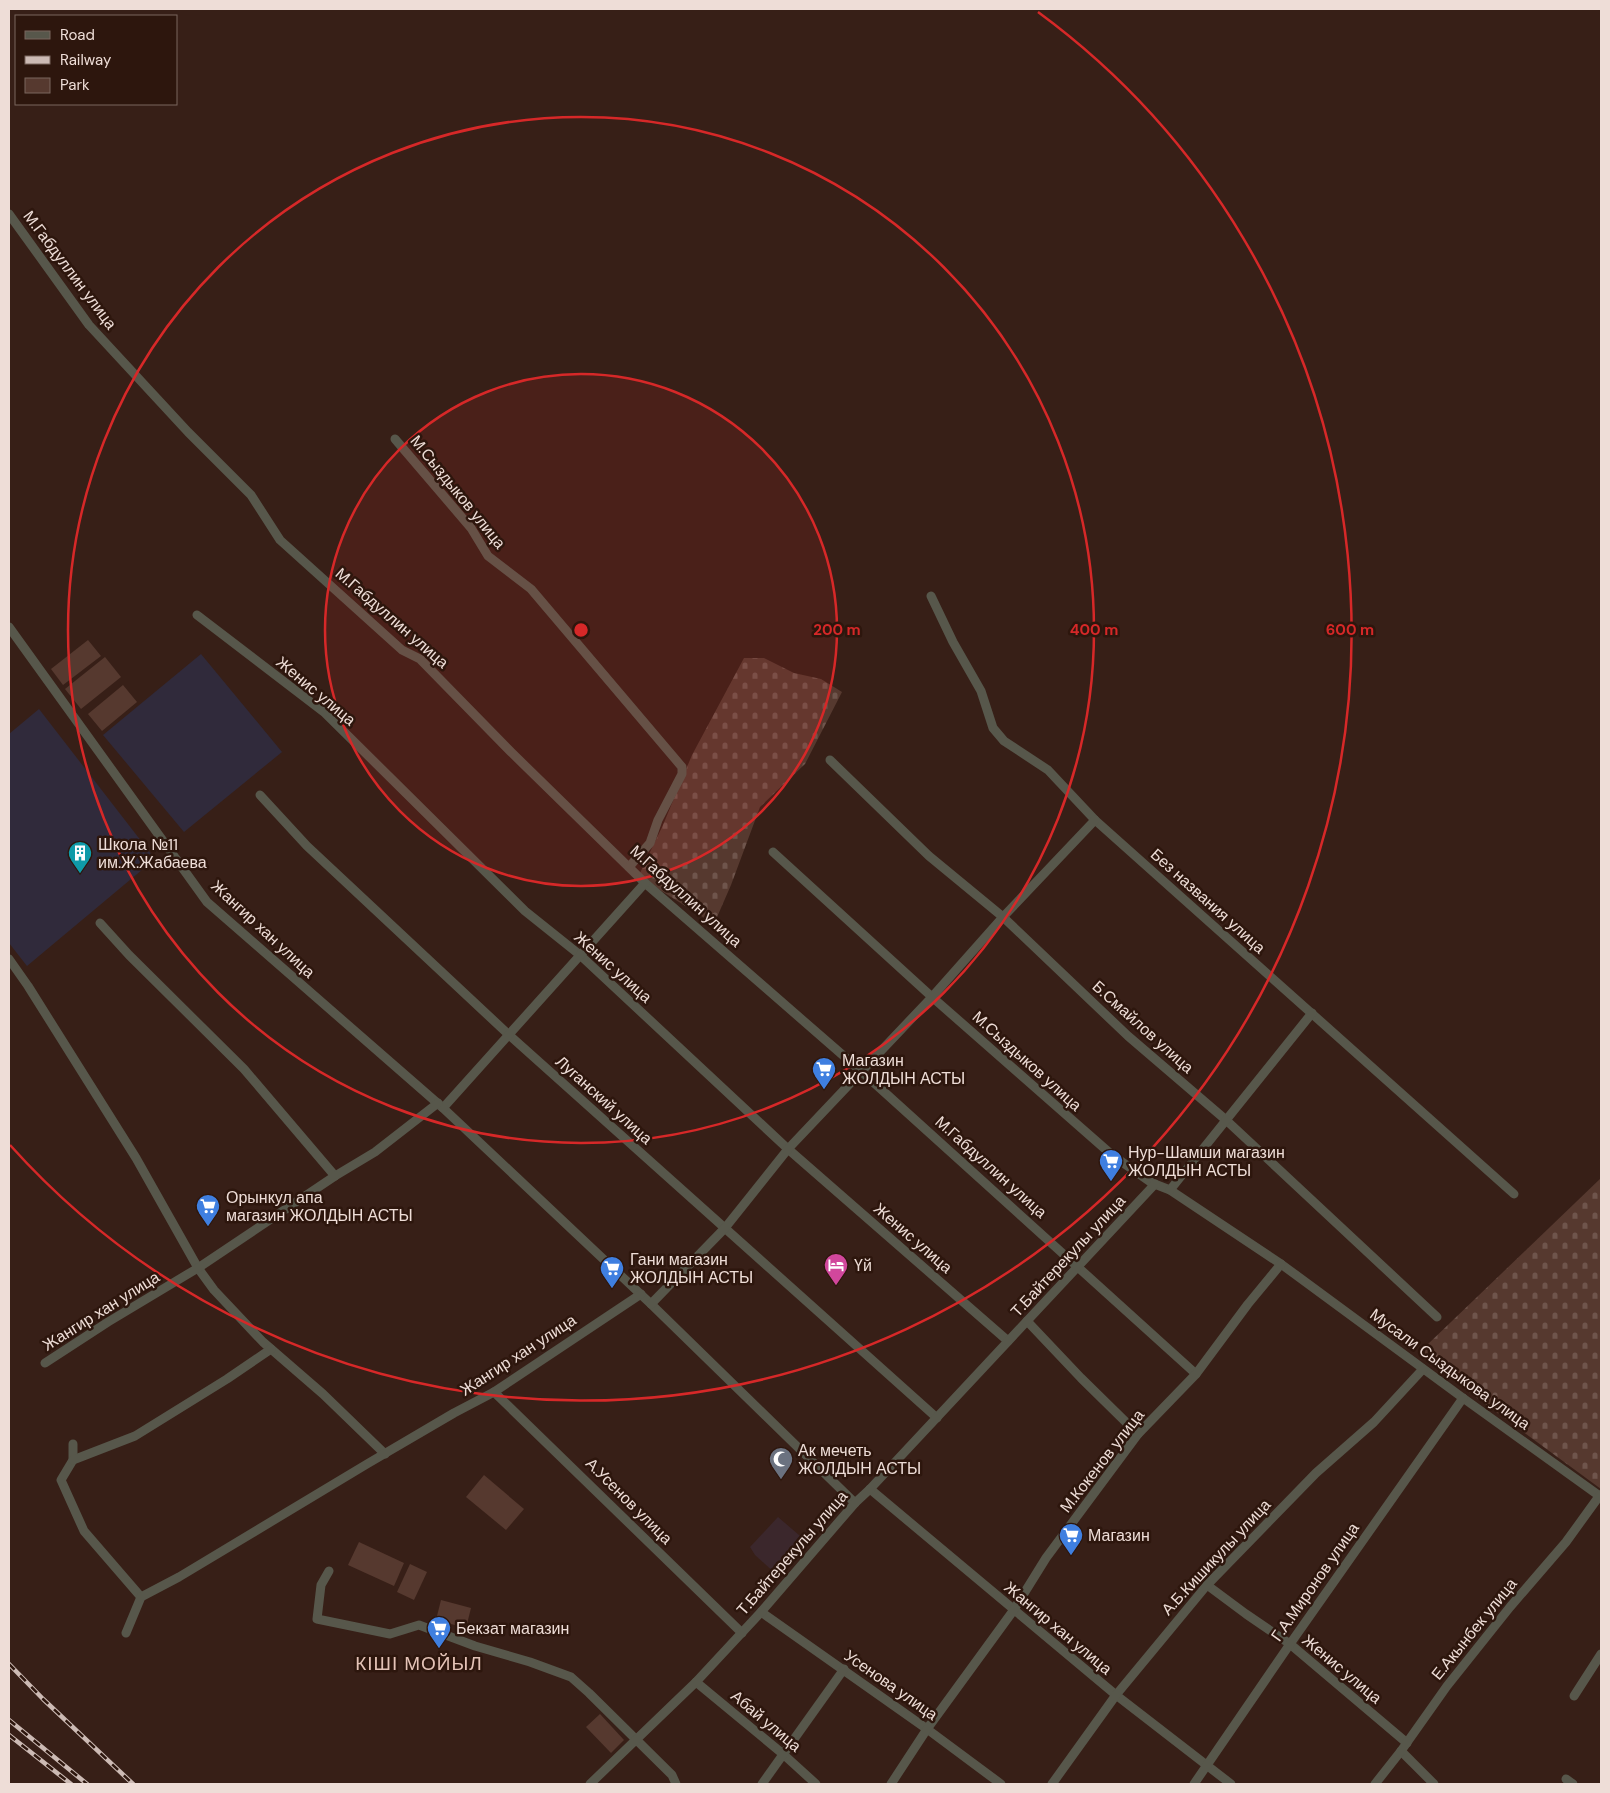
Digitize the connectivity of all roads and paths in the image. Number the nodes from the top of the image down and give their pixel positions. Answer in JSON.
{"nodes":[{"id":1,"x":9,"y":214,"type":"edge"},
{"id":2,"x":395,"y":439,"type":"dead end"},
{"id":3,"x":931,"y":596,"type":"dead end"},
{"id":4,"x":197,"y":616,"type":"dead end"},
{"id":5,"x":9,"y":627,"type":"edge"},
{"id":6,"x":830,"y":760,"type":"dead end"},
{"id":7,"x":260,"y":795,"type":"dead end"},
{"id":8,"x":1095,"y":820,"type":"junction"},
{"id":9,"x":773,"y":852,"type":"dead end"},
{"id":10,"x":629,"y":867,"type":"junction"},
{"id":11,"x":645,"y":882,"type":"junction"},
{"id":12,"x":1003,"y":917,"type":"junction"},
{"id":13,"x":100,"y":923,"type":"dead end"},
{"id":14,"x":580,"y":955,"type":"junction"},
{"id":15,"x":9,"y":959,"type":"edge"},
{"id":16,"x":932,"y":997,"type":"junction"},
{"id":17,"x":1312,"y":1013,"type":"junction"},
{"id":18,"x":508,"y":1034,"type":"junction"},
{"id":19,"x":861,"y":1071,"type":"junction"},
{"id":20,"x":441,"y":1106,"type":"junction"},
{"id":21,"x":1226,"y":1120,"type":"junction"},
{"id":22,"x":788,"y":1149,"type":"junction"},
{"id":23,"x":334,"y":1176,"type":"junction"},
{"id":24,"x":1155,"y":1184,"type":"junction"},
{"id":25,"x":1170,"y":1190,"type":"junction"},
{"id":26,"x":1514,"y":1194,"type":"dead end"},
{"id":27,"x":725,"y":1228,"type":"junction"},
{"id":28,"x":1281,"y":1264,"type":"junction"},
{"id":29,"x":1078,"y":1266,"type":"junction"},
{"id":30,"x":198,"y":1268,"type":"junction"},
{"id":31,"x":640,"y":1294,"type":"junction"},
{"id":32,"x":651,"y":1304,"type":"junction"},
{"id":33,"x":1437,"y":1317,"type":"dead end"},
{"id":34,"x":1028,"y":1321,"type":"junction"},
{"id":35,"x":1008,"y":1341,"type":"junction"},
{"id":36,"x":271,"y":1349,"type":"junction"},
{"id":37,"x":45,"y":1363,"type":"dead end"},
{"id":38,"x":1423,"y":1369,"type":"junction"},
{"id":39,"x":1196,"y":1374,"type":"junction"},
{"id":40,"x":494,"y":1392,"type":"junction"},
{"id":41,"x":1463,"y":1398,"type":"junction"},
{"id":42,"x":937,"y":1418,"type":"junction"},
{"id":43,"x":1138,"y":1434,"type":"junction"},
{"id":44,"x":74,"y":1444,"type":"dead end"},
{"id":45,"x":385,"y":1454,"type":"junction"},
{"id":46,"x":73,"y":1460,"type":"junction"},
{"id":47,"x":870,"y":1489,"type":"junction"},
{"id":48,"x":1600,"y":1496,"type":"edge"},
{"id":49,"x":855,"y":1504,"type":"junction"},
{"id":50,"x":329,"y":1571,"type":"dead end"},
{"id":51,"x":1207,"y":1585,"type":"junction"},
{"id":52,"x":141,"y":1597,"type":"junction"},
{"id":53,"x":1013,"y":1611,"type":"junction"},
{"id":54,"x":762,"y":1612,"type":"junction"},
{"id":55,"x":126,"y":1633,"type":"dead end"},
{"id":56,"x":742,"y":1633,"type":"junction"},
{"id":57,"x":1290,"y":1644,"type":"junction"},
{"id":58,"x":1601,"y":1654,"type":"edge"},
{"id":59,"x":844,"y":1669,"type":"junction"},
{"id":60,"x":696,"y":1682,"type":"junction"},
{"id":61,"x":1116,"y":1696,"type":"junction"},
{"id":62,"x":1574,"y":1696,"type":"dead end"},
{"id":63,"x":927,"y":1729,"type":"junction"},
{"id":64,"x":636,"y":1740,"type":"junction"},
{"id":65,"x":1407,"y":1743,"type":"junction"},
{"id":66,"x":1401,"y":1751,"type":"junction"},
{"id":67,"x":783,"y":1754,"type":"junction"},
{"id":68,"x":1206,"y":1767,"type":"junction"},
{"id":69,"x":590,"y":1784,"type":"edge"},
{"id":70,"x":676,"y":1784,"type":"edge"},
{"id":71,"x":762,"y":1784,"type":"edge"},
{"id":72,"x":816,"y":1784,"type":"edge"},
{"id":73,"x":891,"y":1784,"type":"edge"},
{"id":74,"x":1001,"y":1784,"type":"edge"},
{"id":75,"x":1052,"y":1784,"type":"edge"},
{"id":76,"x":1194,"y":1784,"type":"edge"},
{"id":77,"x":1231,"y":1784,"type":"edge"},
{"id":78,"x":1375,"y":1784,"type":"edge"},
{"id":79,"x":1434,"y":1784,"type":"edge"}],
"edges":[{"from":1,"to":10,"type":"street","name":"М.Габдуллин улица"},
{"from":2,"to":10,"type":"street","name":"М.Сыздыков улица"},
{"from":3,"to":8,"type":"street","name":"Без названия улица"},
{"from":4,"to":14,"type":"street","name":"Женис улица"},
{"from":5,"to":20,"type":"street","name":"Жангир хан улица"},
{"from":6,"to":12,"type":"street","name":"Б.Смайлов улица"},
{"from":7,"to":18,"type":"street","name":"Луганский улица"},
{"from":8,"to":12,"type":"street"},
{"from":8,"to":17,"type":"street","name":"Без названия улица"},
{"from":9,"to":16,"type":"street","name":"М.Сыздыков улица"},
{"from":10,"to":11,"type":"street","name":"М.Габдуллин улица"},
{"from":11,"to":14,"type":"street"},
{"from":11,"to":19,"type":"street","name":"М.Габдуллин улица"},
{"from":12,"to":16,"type":"street"},
{"from":12,"to":21,"type":"street","name":"Б.Смайлов улица"},
{"from":13,"to":23,"type":"street"},
{"from":14,"to":18,"type":"street"},
{"from":14,"to":22,"type":"street","name":"Женис улица"},
{"from":15,"to":30,"type":"street"},
{"from":16,"to":19,"type":"street"},
{"from":16,"to":24,"type":"street","name":"М.Сыздыков улица"},
{"from":17,"to":21,"type":"street"},
{"from":17,"to":26,"type":"street","name":"Без названия улица"},
{"from":18,"to":20,"type":"street"},
{"from":18,"to":27,"type":"street","name":"Луганский улица"},
{"from":19,"to":22,"type":"street"},
{"from":19,"to":29,"type":"street","name":"М.Габдуллин улица"},
{"from":20,"to":23,"type":"street","name":"Жангир хан улица"},
{"from":20,"to":31,"type":"street","name":"Жангир хан улица"},
{"from":21,"to":25,"type":"street"},
{"from":21,"to":33,"type":"street","name":"Б.Смайлов улица"},
{"from":22,"to":27,"type":"street"},
{"from":22,"to":35,"type":"street","name":"Женис улица"},
{"from":23,"to":30,"type":"street","name":"Жангир хан улица"},
{"from":24,"to":25,"type":"street","name":"М.Сыздыков улица"},
{"from":24,"to":29,"type":"street","name":"Т.Байтерекулы улица"},
{"from":25,"to":28,"type":"street","name":"М.Сыздыков улица"},
{"from":27,"to":32,"type":"street"},
{"from":27,"to":42,"type":"street","name":"Луганский улица"},
{"from":28,"to":38,"type":"street","name":"Мусали Сыздыкова улица"},
{"from":28,"to":39,"type":"street","name":"М.Кокенов улица"},
{"from":29,"to":34,"type":"street","name":"Т.Байтерекулы улица"},
{"from":29,"to":39,"type":"street","name":"М.Габдуллин улица"},
{"from":30,"to":36,"type":"street"},
{"from":30,"to":37,"type":"street","name":"Жангир хан улица"},
{"from":31,"to":32,"type":"street","name":"Жангир хан улица"},
{"from":31,"to":40,"type":"street","name":"Жангир хан улица"},
{"from":32,"to":49,"type":"street","name":"Жангир хан улица"},
{"from":34,"to":35,"type":"street","name":"Т.Байтерекулы улица"},
{"from":34,"to":43,"type":"street"},
{"from":35,"to":42,"type":"street","name":"Т.Байтерекулы улица"},
{"from":36,"to":45,"type":"street"},
{"from":36,"to":46,"type":"street"},
{"from":38,"to":41,"type":"street","name":"Мусали Сыздыкова улица"},
{"from":38,"to":51,"type":"street","name":"А.Б.Кишикулы улица"},
{"from":39,"to":43,"type":"street","name":"М.Кокенов улица"},
{"from":40,"to":45,"type":"street","name":"Жангир хан улица"},
{"from":40,"to":56,"type":"street","name":"А.Усенов улица"},
{"from":41,"to":48,"type":"street","name":"Мусали Сыздыкова улица"},
{"from":41,"to":57,"type":"street","name":"Г.А.Миронов улица"},
{"from":42,"to":47,"type":"street","name":"Т.Байтерекулы улица"},
{"from":43,"to":53,"type":"street","name":"М.Кокенов улица"},
{"from":44,"to":46,"type":"street"},
{"from":45,"to":52,"type":"street","name":"Жангир хан улица"},
{"from":46,"to":52,"type":"street"},
{"from":47,"to":49,"type":"street","name":"Т.Байтерекулы улица"},
{"from":47,"to":53,"type":"street","name":"Жангир хан улица"},
{"from":48,"to":65,"type":"street","name":"Е.Акынбек улица"},
{"from":49,"to":54,"type":"street","name":"Т.Байтерекулы улица"},
{"from":50,"to":64,"type":"street"},
{"from":51,"to":57,"type":"street","name":"Женис улица"},
{"from":51,"to":61,"type":"street","name":"А.Б.Кишикулы улица"},
{"from":52,"to":55,"type":"street"},
{"from":53,"to":61,"type":"street","name":"Жангир хан улица"},
{"from":53,"to":63,"type":"street","name":"М.Кокенов улица"},
{"from":54,"to":56,"type":"street","name":"Т.Байтерекулы улица"},
{"from":54,"to":59,"type":"street","name":"Усенова улица"},
{"from":56,"to":60,"type":"street","name":"Т.Байтерекулы улица"},
{"from":57,"to":65,"type":"street","name":"Женис улица"},
{"from":57,"to":68,"type":"street","name":"Г.А.Миронов улица"},
{"from":58,"to":62,"type":"street"},
{"from":59,"to":63,"type":"street","name":"Усенова улица"},
{"from":59,"to":67,"type":"street"},
{"from":60,"to":64,"type":"street","name":"Т.Байтерекулы улица"},
{"from":60,"to":67,"type":"street","name":"Абай улица"},
{"from":61,"to":68,"type":"street","name":"Жангир хан улица"},
{"from":61,"to":75,"type":"street","name":"А.Б.Кишикулы улица"},
{"from":63,"to":73,"type":"street","name":"М.Кокенов улица"},
{"from":63,"to":74,"type":"street","name":"Усенова улица"},
{"from":64,"to":69,"type":"street","name":"Т.Байтерекулы улица"},
{"from":64,"to":70,"type":"street"},
{"from":65,"to":66,"type":"street","name":"Е.Акынбек улица"},
{"from":66,"to":78,"type":"street","name":"Е.Акынбек улица"},
{"from":66,"to":79,"type":"street"},
{"from":67,"to":71,"type":"street"},
{"from":67,"to":72,"type":"street","name":"Абай улица"},
{"from":68,"to":76,"type":"street","name":"Г.А.Миронов улица"},
{"from":68,"to":77,"type":"street","name":"Жангир хан улица"}]}
